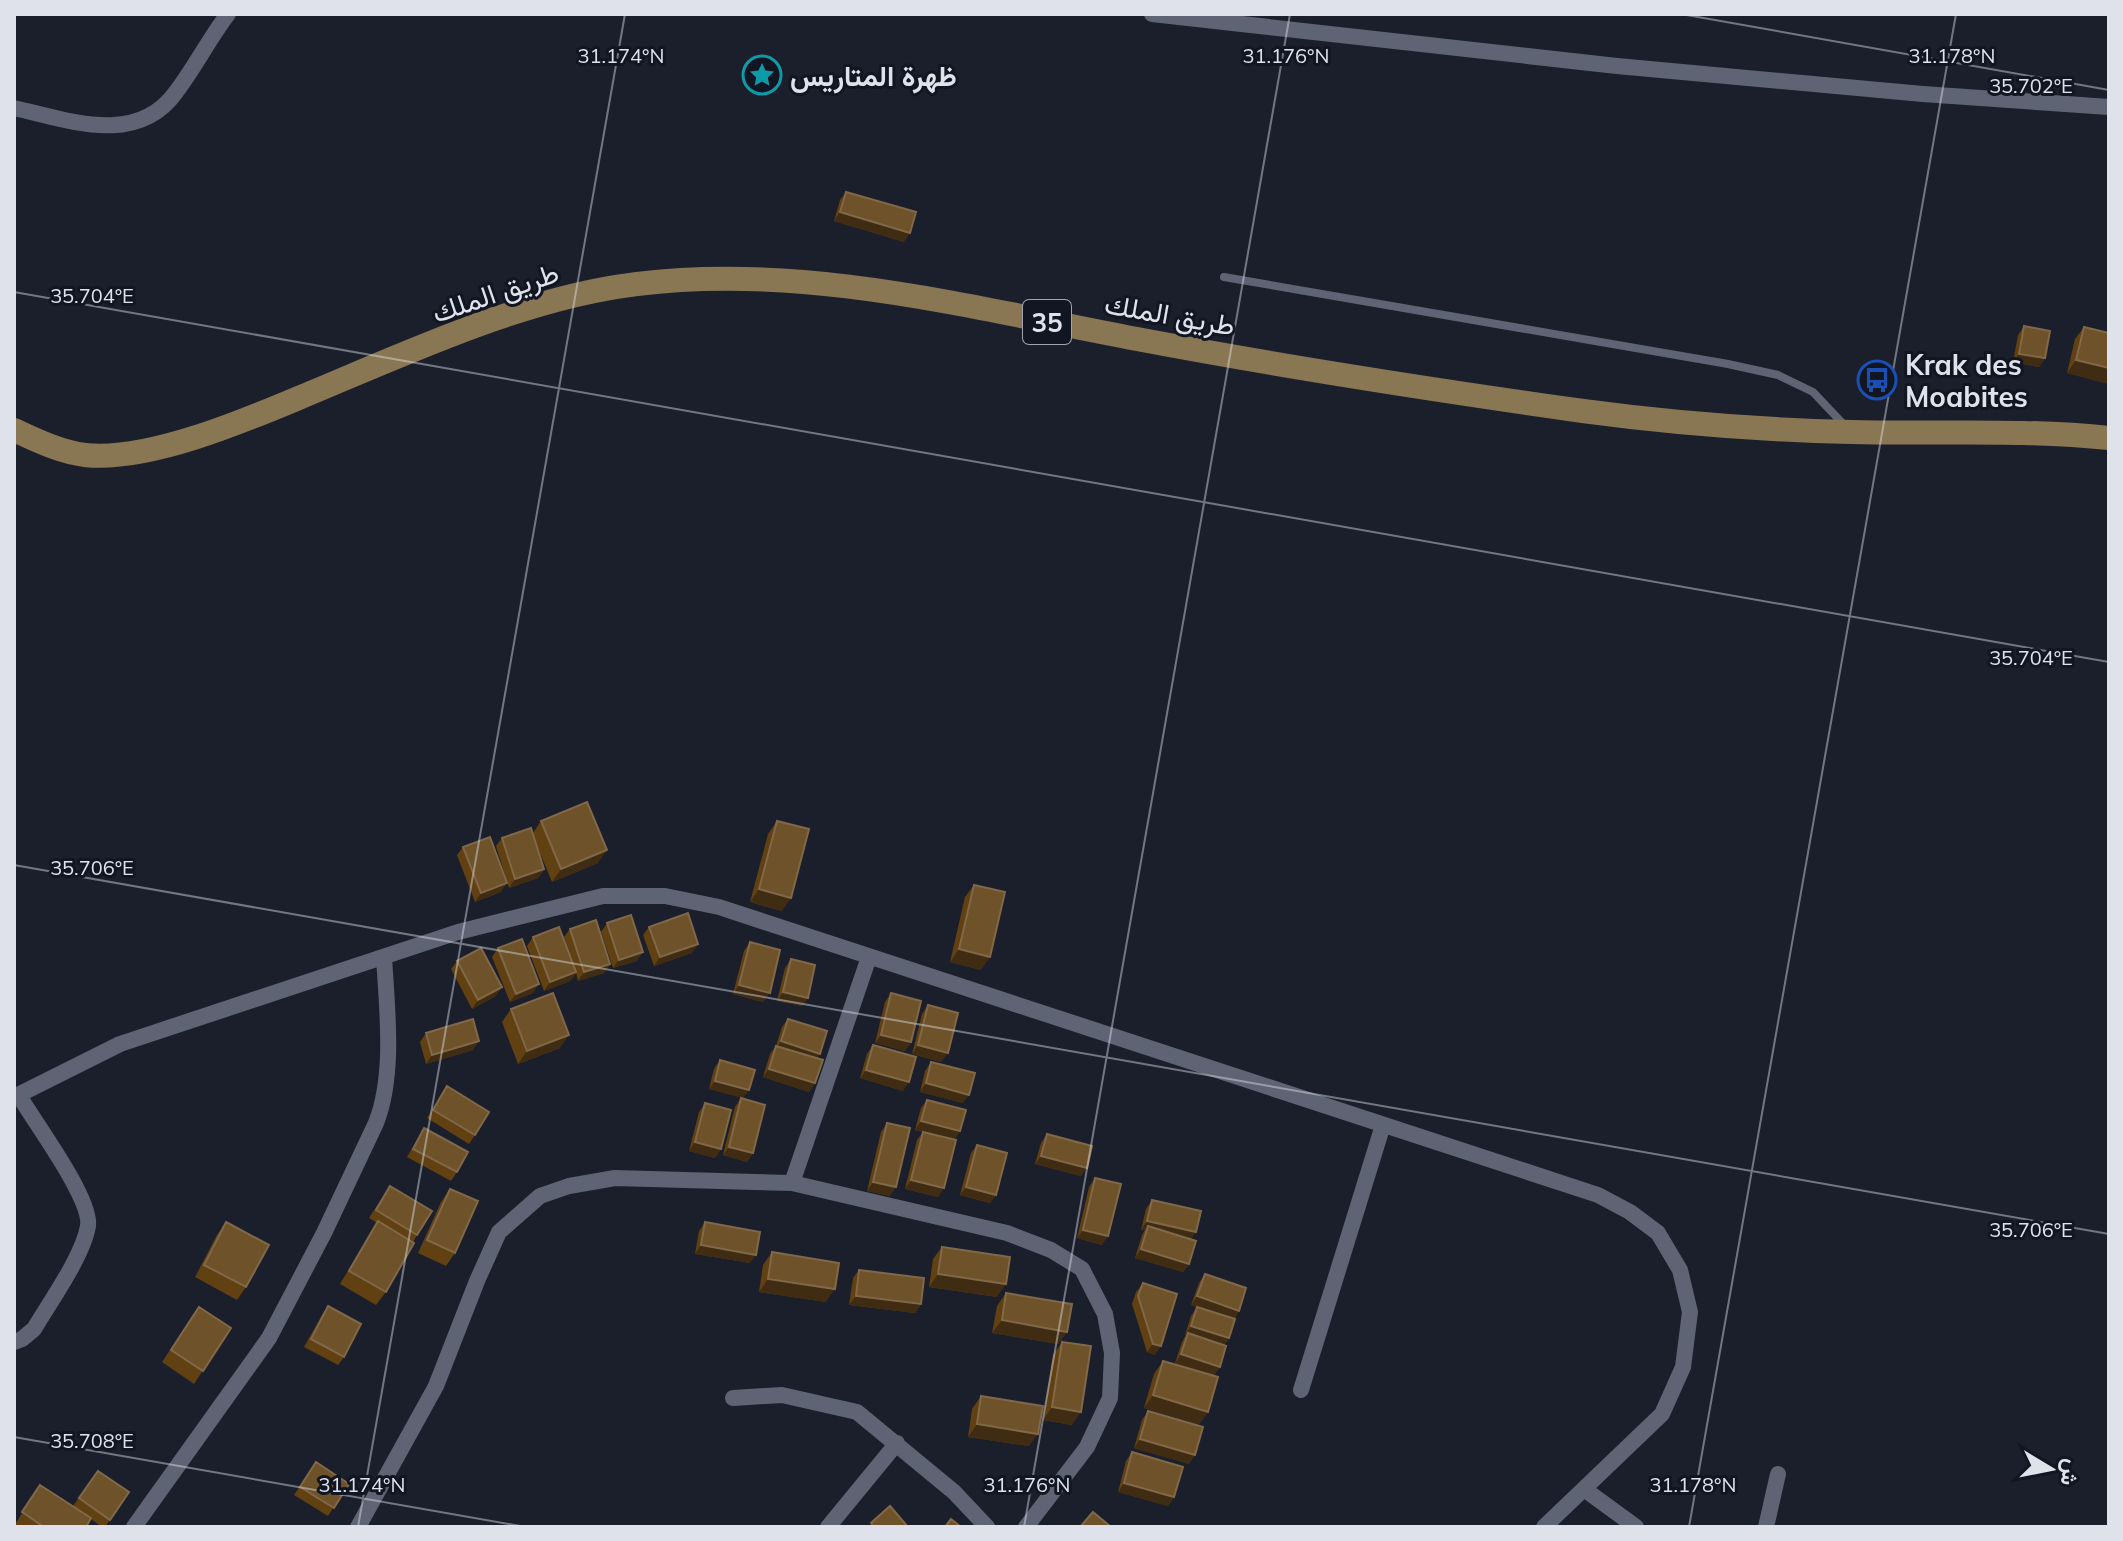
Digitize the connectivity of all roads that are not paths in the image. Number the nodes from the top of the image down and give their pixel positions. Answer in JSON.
{"nodes":[{"id":1,"x":228,"y":14,"type":"edge"},
{"id":2,"x":1152,"y":14,"type":"edge"},
{"id":3,"x":2109,"y":107,"type":"edge"},
{"id":4,"x":14,"y":108,"type":"edge"},
{"id":5,"x":1224,"y":277,"type":"dead end"},
{"id":6,"x":14,"y":430,"type":"edge"},
{"id":7,"x":1851,"y":432,"type":"junction"},
{"id":8,"x":2109,"y":438,"type":"edge"},
{"id":9,"x":384,"y":957,"type":"junction"},
{"id":10,"x":869,"y":957,"type":"junction"},
{"id":11,"x":17,"y":1097,"type":"edge"},
{"id":12,"x":1383,"y":1125,"type":"junction"},
{"id":13,"x":792,"y":1183,"type":"junction"},
{"id":14,"x":14,"y":1342,"type":"edge"},
{"id":15,"x":1301,"y":1390,"type":"dead end"},
{"id":16,"x":733,"y":1398,"type":"dead end"},
{"id":17,"x":897,"y":1443,"type":"junction"},
{"id":18,"x":1778,"y":1474,"type":"dead end"},
{"id":19,"x":1584,"y":1489,"type":"junction"},
{"id":20,"x":134,"y":1527,"type":"edge"},
{"id":21,"x":358,"y":1527,"type":"edge"},
{"id":22,"x":828,"y":1527,"type":"edge"},
{"id":23,"x":987,"y":1527,"type":"edge"},
{"id":24,"x":1026,"y":1527,"type":"edge"},
{"id":25,"x":1544,"y":1527,"type":"edge"},
{"id":26,"x":1636,"y":1527,"type":"edge"},
{"id":27,"x":1766,"y":1527,"type":"edge"}],
"edges":[{"from":1,"to":4,"type":"street"},
{"from":2,"to":3,"type":"street"},
{"from":5,"to":7,"type":"lane"},
{"from":6,"to":7,"type":"main road","name":"طريق الملك","number":"35"},
{"from":7,"to":8,"type":"main road","name":"طريق الملك","number":"35"},
{"from":9,"to":10,"type":"street"},
{"from":9,"to":11,"type":"street"},
{"from":9,"to":20,"type":"street"},
{"from":10,"to":12,"type":"street"},
{"from":10,"to":13,"type":"street"},
{"from":11,"to":14,"type":"street"},
{"from":12,"to":15,"type":"street"},
{"from":12,"to":19,"type":"street"},
{"from":13,"to":21,"type":"street"},
{"from":13,"to":24,"type":"street"},
{"from":16,"to":17,"type":"street"},
{"from":17,"to":22,"type":"street"},
{"from":17,"to":23,"type":"street"},
{"from":18,"to":27,"type":"street"},
{"from":19,"to":25,"type":"street"},
{"from":19,"to":26,"type":"street"}]}
